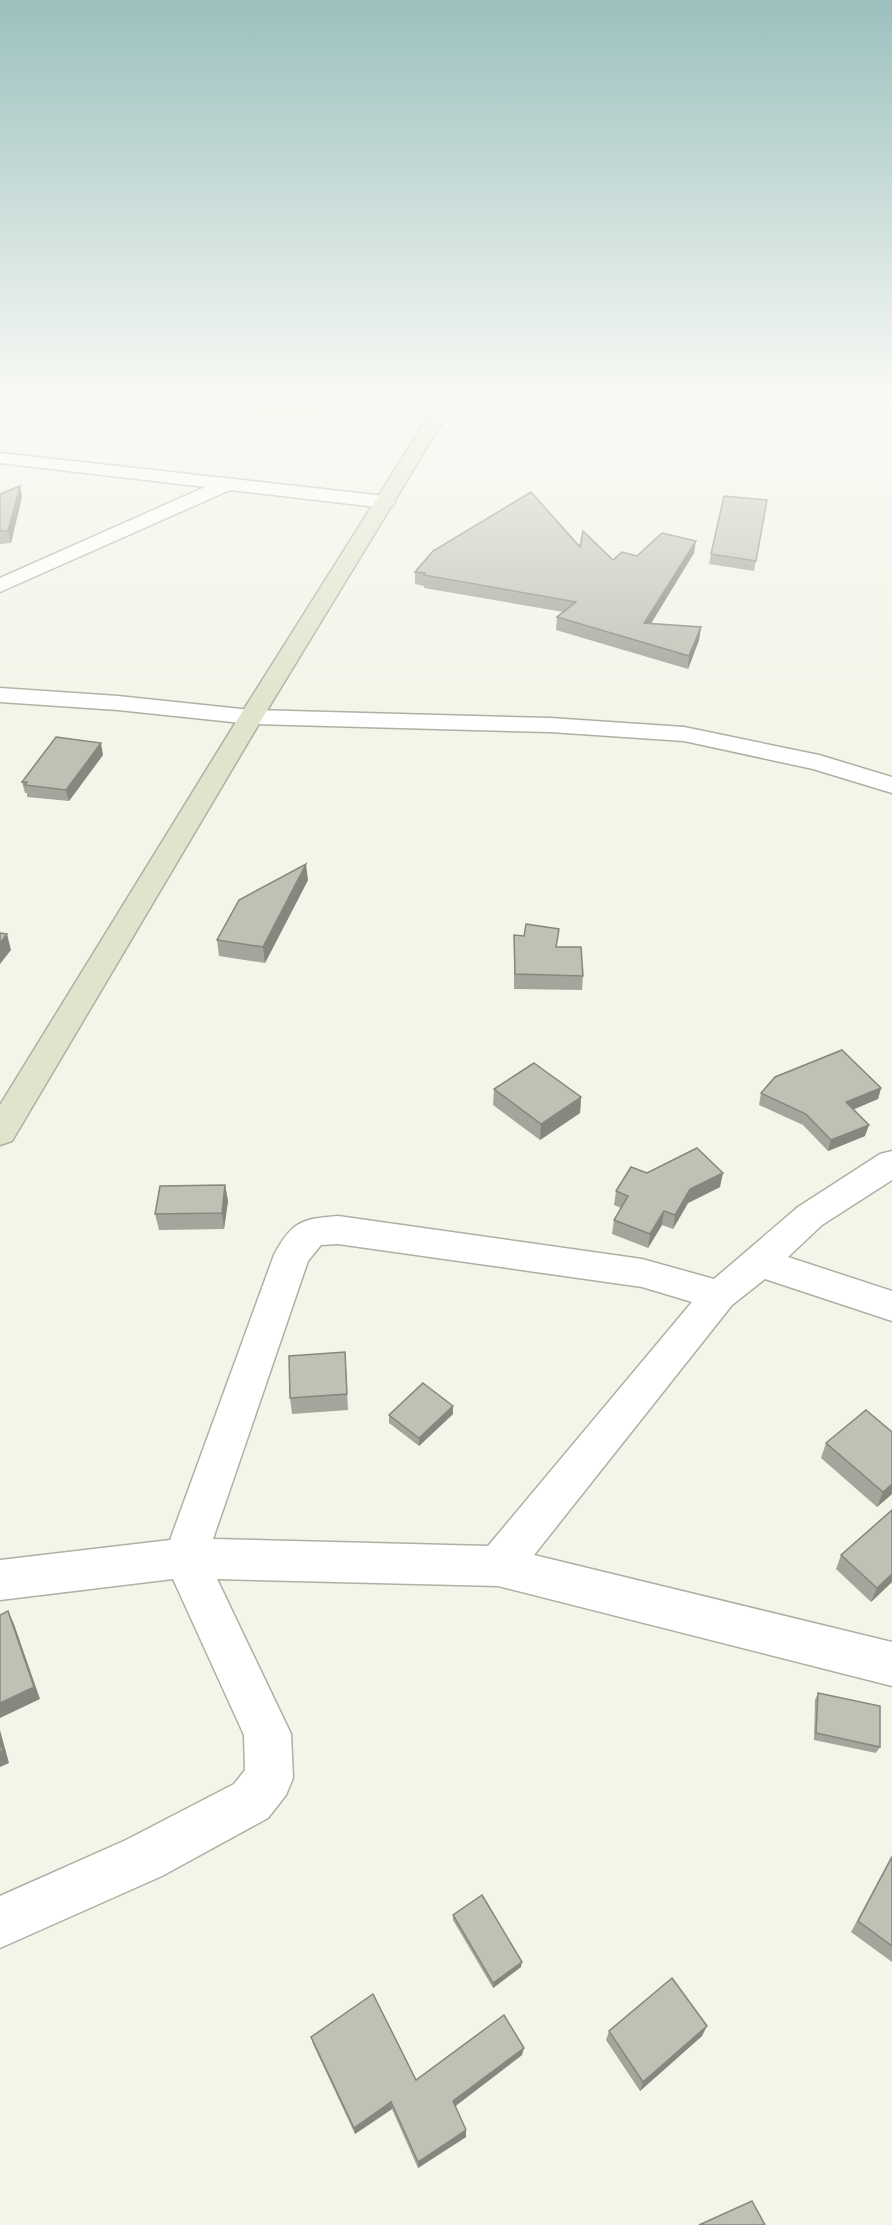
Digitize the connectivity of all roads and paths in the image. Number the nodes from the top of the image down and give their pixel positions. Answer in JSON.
{"nodes":[{"id":1,"x":187,"y":502,"type":"edge"},
{"id":2,"x":385,"y":502,"type":"edge"},
{"id":3,"x":0,"y":586,"type":"edge"},
{"id":4,"x":0,"y":695,"type":"edge"},
{"id":5,"x":251,"y":717,"type":"junction"},
{"id":6,"x":892,"y":785,"type":"edge"},
{"id":7,"x":0,"y":1133,"type":"edge"},
{"id":8,"x":892,"y":1163,"type":"edge"},
{"id":9,"x":758,"y":1262,"type":"junction"},
{"id":10,"x":719,"y":1294,"type":"junction"},
{"id":11,"x":892,"y":1305,"type":"edge"},
{"id":12,"x":185,"y":1558,"type":"junction"},
{"id":13,"x":498,"y":1566,"type":"junction"},
{"id":14,"x":0,"y":1580,"type":"edge"},
{"id":15,"x":892,"y":1665,"type":"edge"},
{"id":16,"x":0,"y":1922,"type":"edge"}],
"edges":[{"from":1,"to":3,"type":"street"},
{"from":2,"to":5,"type":"main road"},
{"from":4,"to":5,"type":"street"},
{"from":5,"to":6,"type":"street"},
{"from":5,"to":7,"type":"main road"},
{"from":8,"to":9,"type":"street"},
{"from":9,"to":10,"type":"street"},
{"from":9,"to":11,"type":"street"},
{"from":10,"to":12,"type":"street"},
{"from":10,"to":13,"type":"street"},
{"from":12,"to":13,"type":"street"},
{"from":12,"to":14,"type":"street"},
{"from":12,"to":16,"type":"street"},
{"from":13,"to":15,"type":"street"}]}
